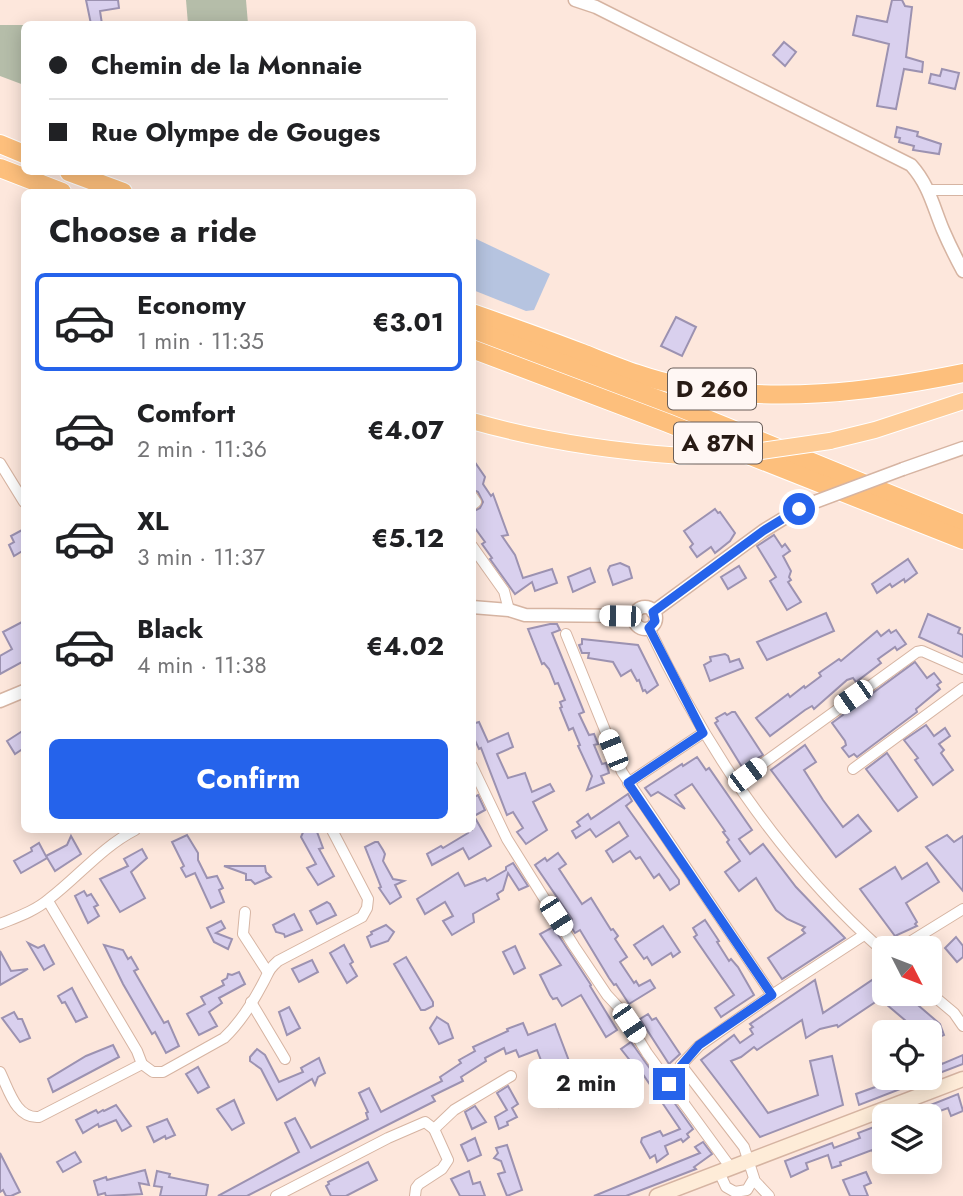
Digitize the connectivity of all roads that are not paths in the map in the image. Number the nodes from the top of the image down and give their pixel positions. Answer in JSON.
{"nodes":[{"id":1,"x":575,"y":0,"type":"edge"},
{"id":2,"x":0,"y":144,"type":"edge"},
{"id":3,"x":21,"y":153,"type":"edge"},
{"id":4,"x":0,"y":168,"type":"edge"},
{"id":5,"x":77,"y":175,"type":"edge"},
{"id":6,"x":54,"y":189,"type":"edge"},
{"id":7,"x":115,"y":189,"type":"edge"},
{"id":8,"x":929,"y":190,"type":"junction"},
{"id":9,"x":963,"y":191,"type":"edge"},
{"id":10,"x":963,"y":271,"type":"edge"},
{"id":11,"x":476,"y":314,"type":"edge"},
{"id":12,"x":476,"y":331,"type":"edge"},
{"id":13,"x":476,"y":351,"type":"edge"},
{"id":14,"x":963,"y":373,"type":"edge"},
{"id":15,"x":963,"y":401,"type":"edge"},
{"id":16,"x":476,"y":422,"type":"edge"},
{"id":17,"x":963,"y":448,"type":"edge"},
{"id":18,"x":0,"y":463,"type":"edge"},
{"id":19,"x":21,"y":497,"type":"edge"},
{"id":20,"x":963,"y":524,"type":"edge"},
{"id":21,"x":963,"y":540,"type":"edge"},
{"id":22,"x":476,"y":552,"type":"edge"},
{"id":23,"x":476,"y":607,"type":"edge"},
{"id":24,"x":509,"y":610,"type":"junction"},
{"id":25,"x":653,"y":612,"type":"junction"},
{"id":26,"x":634,"y":616,"type":"junction"},
{"id":27,"x":649,"y":628,"type":"junction"},
{"id":28,"x":566,"y":634,"type":"dead end"},
{"id":29,"x":963,"y":669,"type":"edge"},
{"id":30,"x":963,"y":688,"type":"edge"},
{"id":31,"x":21,"y":692,"type":"edge"},
{"id":32,"x":0,"y":701,"type":"edge"},
{"id":33,"x":703,"y":733,"type":"junction"},
{"id":34,"x":853,"y":769,"type":"dead end"},
{"id":35,"x":476,"y":774,"type":"edge"},
{"id":36,"x":628,"y":783,"type":"junction"},
{"id":37,"x":736,"y":783,"type":"junction"},
{"id":38,"x":130,"y":833,"type":"edge"},
{"id":39,"x":334,"y":833,"type":"edge"},
{"id":40,"x":48,"y":901,"type":"junction"},
{"id":41,"x":963,"y":909,"type":"edge"},
{"id":42,"x":244,"y":912,"type":"dead end"},
{"id":43,"x":0,"y":924,"type":"edge"},
{"id":44,"x":864,"y":935,"type":"junction"},
{"id":45,"x":919,"y":936,"type":"edge"},
{"id":46,"x":872,"y":942,"type":"edge"},
{"id":47,"x":267,"y":971,"type":"junction"},
{"id":48,"x":772,"y":995,"type":"junction"},
{"id":49,"x":251,"y":1002,"type":"junction"},
{"id":50,"x":942,"y":1003,"type":"edge"},
{"id":51,"x":963,"y":1026,"type":"edge"},
{"id":52,"x":285,"y":1059,"type":"dead end"},
{"id":53,"x":142,"y":1064,"type":"junction"},
{"id":54,"x":681,"y":1066,"type":"junction"},
{"id":55,"x":0,"y":1072,"type":"edge"},
{"id":56,"x":511,"y":1076,"type":"dead end"},
{"id":57,"x":963,"y":1079,"type":"edge"},
{"id":58,"x":669,"y":1084,"type":"junction"},
{"id":59,"x":434,"y":1129,"type":"junction"},
{"id":60,"x":749,"y":1161,"type":"junction"},
{"id":61,"x":725,"y":1170,"type":"junction"},
{"id":62,"x":754,"y":1180,"type":"junction"},
{"id":63,"x":731,"y":1194,"type":"edge"},
{"id":64,"x":276,"y":1196,"type":"edge"},
{"id":65,"x":415,"y":1196,"type":"edge"},
{"id":66,"x":657,"y":1196,"type":"edge"},
{"id":67,"x":769,"y":1196,"type":"edge"}],
"edges":[{"from":1,"to":8,"type":"street"},
{"from":2,"to":3,"type":"highway"},
{"from":4,"to":6,"type":"highway"},
{"from":5,"to":7,"type":"highway"},
{"from":8,"to":9,"type":"street"},
{"from":8,"to":10,"type":"street"},
{"from":11,"to":14,"type":"highway","number":"D 260"},
{"from":12,"to":20,"type":"highway","number":"A 87N"},
{"from":13,"to":21,"type":"highway","number":"A 87N"},
{"from":15,"to":16,"type":"highway","bridge":true},
{"from":17,"to":25,"type":"street","bridge":true},
{"from":18,"to":19,"type":"street"},
{"from":22,"to":24,"type":"street"},
{"from":23,"to":24,"type":"street"},
{"from":24,"to":26,"type":"street"},
{"from":25,"to":26,"type":"street"},
{"from":25,"to":27,"type":"street"},
{"from":26,"to":27,"type":"street"},
{"from":27,"to":33,"type":"street"},
{"from":28,"to":36,"type":"street"},
{"from":29,"to":37,"type":"street"},
{"from":30,"to":34,"type":"street"},
{"from":31,"to":32,"type":"street"},
{"from":33,"to":36,"type":"street"},
{"from":33,"to":37,"type":"street"},
{"from":35,"to":58,"type":"street"},
{"from":36,"to":48,"type":"street"},
{"from":37,"to":44,"type":"street"},
{"from":38,"to":40,"type":"street"},
{"from":39,"to":47,"type":"street"},
{"from":40,"to":43,"type":"street"},
{"from":40,"to":53,"type":"street"},
{"from":41,"to":45,"type":"street"},
{"from":42,"to":47,"type":"street"},
{"from":44,"to":46,"type":"street"},
{"from":44,"to":48,"type":"street"},
{"from":47,"to":49,"type":"street"},
{"from":48,"to":54,"type":"street"},
{"from":49,"to":52,"type":"street"},
{"from":49,"to":53,"type":"street"},
{"from":50,"to":51,"type":"street"},
{"from":53,"to":55,"type":"street"},
{"from":54,"to":58,"type":"street"},
{"from":54,"to":60,"type":"street"},
{"from":56,"to":59,"type":"street"},
{"from":57,"to":60,"type":"main road"},
{"from":58,"to":61,"type":"street"},
{"from":59,"to":64,"type":"street"},
{"from":59,"to":65,"type":"street"},
{"from":60,"to":61,"type":"main road"},
{"from":60,"to":62,"type":"street"},
{"from":61,"to":63,"type":"street"},
{"from":61,"to":66,"type":"main road"},
{"from":62,"to":63,"type":"street"},
{"from":62,"to":67,"type":"street"}]}
